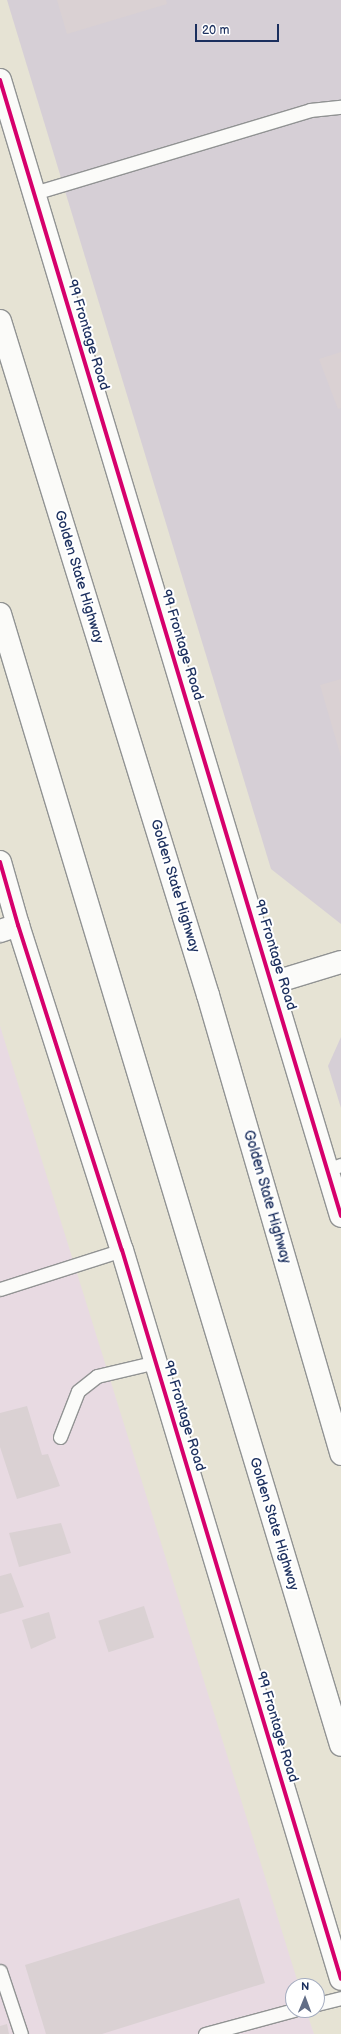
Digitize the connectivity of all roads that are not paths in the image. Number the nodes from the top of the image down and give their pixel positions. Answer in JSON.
{"nodes":[{"id":1,"x":0,"y":80,"type":"edge"},
{"id":2,"x":341,"y":107,"type":"edge"},
{"id":3,"x":34,"y":193,"type":"junction"},
{"id":4,"x":0,"y":321,"type":"edge"},
{"id":5,"x":0,"y":614,"type":"edge"},
{"id":6,"x":0,"y":862,"type":"edge"},
{"id":7,"x":9,"y":928,"type":"edge"},
{"id":8,"x":341,"y":962,"type":"edge"},
{"id":9,"x":272,"y":983,"type":"junction"},
{"id":10,"x":334,"y":1168,"type":"edge"},
{"id":11,"x":341,"y":1216,"type":"edge"},
{"id":12,"x":122,"y":1250,"type":"junction"},
{"id":13,"x":0,"y":1289,"type":"edge"},
{"id":14,"x":156,"y":1362,"type":"junction"},
{"id":15,"x":60,"y":1438,"type":"dead end"},
{"id":16,"x":341,"y":1454,"type":"edge"},
{"id":17,"x":341,"y":1745,"type":"edge"},
{"id":18,"x":0,"y":1971,"type":"edge"},
{"id":19,"x":341,"y":1979,"type":"edge"},
{"id":20,"x":341,"y":1998,"type":"edge"},
{"id":21,"x":325,"y":2002,"type":"edge"},
{"id":22,"x":285,"y":2012,"type":"edge"},
{"id":23,"x":21,"y":2034,"type":"edge"},
{"id":24,"x":205,"y":2034,"type":"edge"}],
"edges":[{"from":1,"to":3,"type":"main road","name":"99 Frontage Road"},
{"from":2,"to":3,"type":"lane"},
{"from":3,"to":9,"type":"main road","name":"99 Frontage Road"},
{"from":4,"to":16,"type":"main road","name":"Golden State Highway"},
{"from":5,"to":17,"type":"main road","name":"Golden State Highway"},
{"from":6,"to":7,"type":"main road","name":"99 Frontage Road"},
{"from":7,"to":12,"type":"main road","name":"99 Frontage Road"},
{"from":8,"to":9,"type":"main road"},
{"from":9,"to":10,"type":"main road","name":"99 Frontage Road"},
{"from":10,"to":11,"type":"main road","name":"99 Frontage Road"},
{"from":12,"to":13,"type":"lane"},
{"from":12,"to":14,"type":"main road","name":"99 Frontage Road"},
{"from":14,"to":15,"type":"lane"},
{"from":14,"to":19,"type":"main road","name":"99 Frontage Road"},
{"from":18,"to":23,"type":"lane"},
{"from":20,"to":21,"type":"lane"},
{"from":22,"to":24,"type":"lane"}]}
